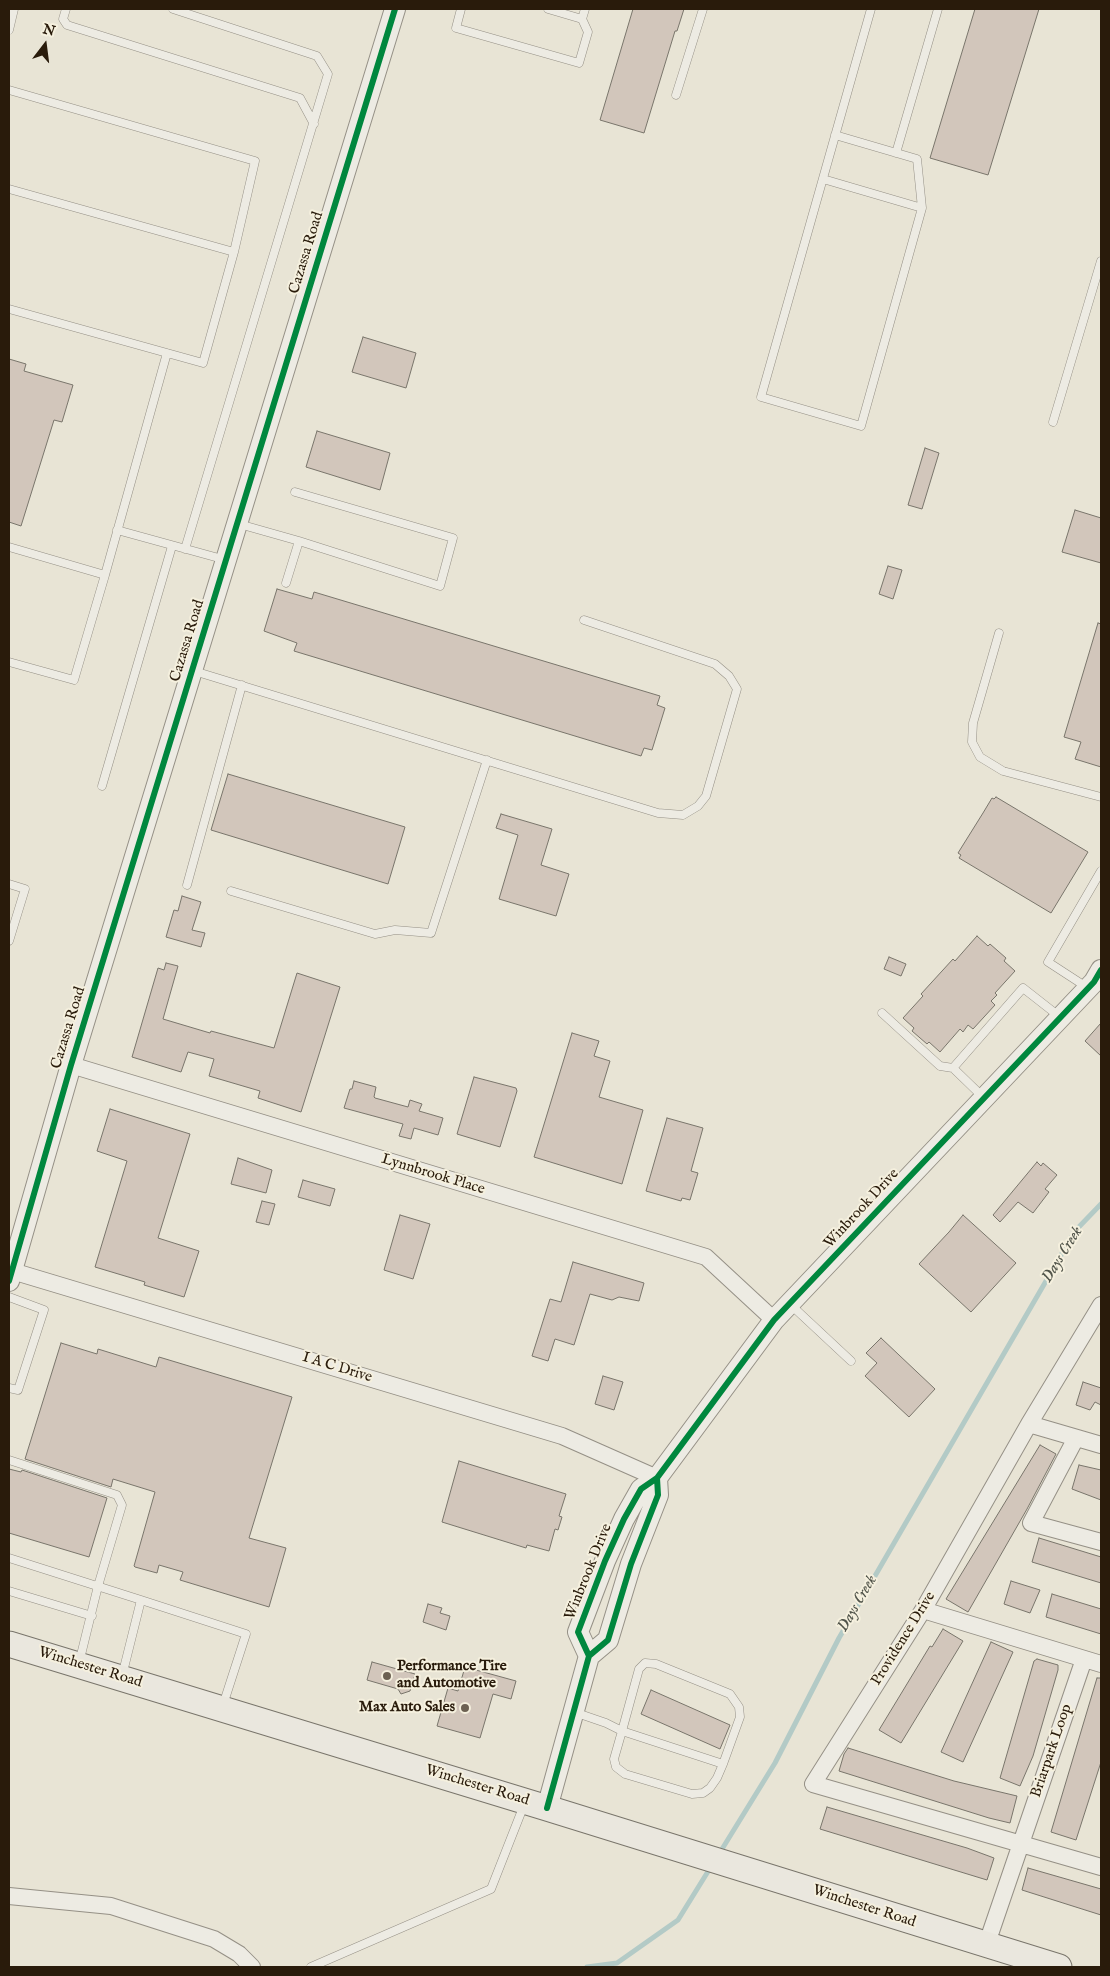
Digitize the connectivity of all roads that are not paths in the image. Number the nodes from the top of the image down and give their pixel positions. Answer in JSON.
{"nodes":[{"id":1,"x":14,"y":9,"type":"edge"},
{"id":2,"x":66,"y":9,"type":"edge"},
{"id":3,"x":173,"y":9,"type":"edge"},
{"id":4,"x":395,"y":9,"type":"edge"},
{"id":5,"x":461,"y":9,"type":"edge"},
{"id":6,"x":548,"y":9,"type":"edge"},
{"id":7,"x":585,"y":9,"type":"edge"},
{"id":8,"x":702,"y":9,"type":"edge"},
{"id":9,"x":871,"y":9,"type":"edge"},
{"id":10,"x":938,"y":9,"type":"edge"},
{"id":11,"x":582,"y":19,"type":"junction"},
{"id":12,"x":9,"y":30,"type":"edge"},
{"id":13,"x":9,"y":90,"type":"edge"},
{"id":14,"x":676,"y":95,"type":"dead end"},
{"id":15,"x":314,"y":124,"type":"junction"},
{"id":16,"x":835,"y":135,"type":"junction"},
{"id":17,"x":896,"y":153,"type":"junction"},
{"id":18,"x":823,"y":180,"type":"junction"},
{"id":19,"x":9,"y":189,"type":"edge"},
{"id":20,"x":922,"y":208,"type":"junction"},
{"id":21,"x":234,"y":252,"type":"junction"},
{"id":22,"x":1101,"y":261,"type":"edge"},
{"id":23,"x":9,"y":309,"type":"edge"},
{"id":24,"x":167,"y":353,"type":"junction"},
{"id":25,"x":1052,"y":422,"type":"dead end"},
{"id":26,"x":295,"y":492,"type":"dead end"},
{"id":27,"x":237,"y":524,"type":"junction"},
{"id":28,"x":117,"y":530,"type":"junction"},
{"id":29,"x":299,"y":541,"type":"junction"},
{"id":30,"x":172,"y":546,"type":"junction"},
{"id":31,"x":9,"y":547,"type":"edge"},
{"id":32,"x":185,"y":549,"type":"junction"},
{"id":33,"x":226,"y":560,"type":"junction"},
{"id":34,"x":105,"y":575,"type":"junction"},
{"id":35,"x":286,"y":583,"type":"dead end"},
{"id":36,"x":584,"y":620,"type":"dead end"},
{"id":37,"x":999,"y":633,"type":"dead end"},
{"id":38,"x":9,"y":662,"type":"edge"},
{"id":39,"x":192,"y":670,"type":"junction"},
{"id":40,"x":242,"y":685,"type":"junction"},
{"id":41,"x":487,"y":760,"type":"junction"},
{"id":42,"x":102,"y":786,"type":"dead end"},
{"id":43,"x":1101,"y":797,"type":"edge"},
{"id":44,"x":1101,"y":871,"type":"edge"},
{"id":45,"x":9,"y":884,"type":"edge"},
{"id":46,"x":187,"y":885,"type":"dead end"},
{"id":47,"x":231,"y":891,"type":"dead end"},
{"id":48,"x":9,"y":941,"type":"edge"},
{"id":49,"x":1101,"y":970,"type":"edge"},
{"id":50,"x":1088,"y":988,"type":"junction"},
{"id":51,"x":882,"y":1013,"type":"dead end"},
{"id":52,"x":1060,"y":1017,"type":"junction"},
{"id":53,"x":70,"y":1065,"type":"junction"},
{"id":54,"x":953,"y":1068,"type":"junction"},
{"id":55,"x":984,"y":1098,"type":"junction"},
{"id":56,"x":10,"y":1276,"type":"edge"},
{"id":57,"x":9,"y":1297,"type":"edge"},
{"id":58,"x":790,"y":1303,"type":"junction"},
{"id":59,"x":1101,"y":1305,"type":"edge"},
{"id":60,"x":774,"y":1320,"type":"junction"},
{"id":61,"x":851,"y":1361,"type":"dead end"},
{"id":62,"x":9,"y":1388,"type":"edge"},
{"id":63,"x":1029,"y":1424,"type":"junction"},
{"id":64,"x":1076,"y":1438,"type":"junction"},
{"id":65,"x":1101,"y":1445,"type":"edge"},
{"id":66,"x":9,"y":1460,"type":"edge"},
{"id":67,"x":657,"y":1478,"type":"junction"},
{"id":68,"x":1101,"y":1542,"type":"edge"},
{"id":69,"x":9,"y":1558,"type":"edge"},
{"id":70,"x":98,"y":1586,"type":"junction"},
{"id":71,"x":9,"y":1591,"type":"edge"},
{"id":72,"x":141,"y":1600,"type":"junction"},
{"id":73,"x":923,"y":1610,"type":"junction"},
{"id":74,"x":92,"y":1616,"type":"junction"},
{"id":75,"x":9,"y":1644,"type":"edge"},
{"id":76,"x":589,"y":1656,"type":"junction"},
{"id":77,"x":1084,"y":1659,"type":"junction"},
{"id":78,"x":1101,"y":1664,"type":"edge"},
{"id":79,"x":78,"y":1665,"type":"junction"},
{"id":80,"x":122,"y":1678,"type":"junction"},
{"id":81,"x":222,"y":1708,"type":"junction"},
{"id":82,"x":574,"y":1712,"type":"junction"},
{"id":83,"x":622,"y":1731,"type":"junction"},
{"id":84,"x":723,"y":1764,"type":"junction"},
{"id":85,"x":537,"y":1804,"type":"junction"},
{"id":86,"x":1020,"y":1844,"type":"junction"},
{"id":87,"x":1101,"y":1867,"type":"edge"},
{"id":88,"x":9,"y":1896,"type":"edge"},
{"id":89,"x":986,"y":1946,"type":"junction"},
{"id":90,"x":252,"y":1967,"type":"edge"},
{"id":91,"x":311,"y":1967,"type":"edge"},
{"id":92,"x":1059,"y":1967,"type":"edge"}],
"edges":[{"from":1,"to":12,"type":"lane"},
{"from":2,"to":15,"type":"lane"},
{"from":3,"to":15,"type":"lane"},
{"from":4,"to":27,"type":"street","name":"Cazassa Road"},
{"from":5,"to":11,"type":"lane"},
{"from":6,"to":11,"type":"lane"},
{"from":7,"to":11,"type":"lane"},
{"from":8,"to":14,"type":"lane"},
{"from":9,"to":16,"type":"lane"},
{"from":10,"to":17,"type":"lane"},
{"from":13,"to":21,"type":"lane"},
{"from":15,"to":32,"type":"lane"},
{"from":16,"to":17,"type":"lane"},
{"from":16,"to":18,"type":"lane"},
{"from":17,"to":20,"type":"lane"},
{"from":18,"to":20,"type":"lane"},
{"from":18,"to":20,"type":"lane"},
{"from":19,"to":21,"type":"lane"},
{"from":21,"to":24,"type":"lane"},
{"from":22,"to":25,"type":"lane"},
{"from":23,"to":24,"type":"lane"},
{"from":24,"to":28,"type":"lane"},
{"from":26,"to":29,"type":"lane"},
{"from":27,"to":29,"type":"lane"},
{"from":27,"to":33,"type":"street","name":"Cazassa Road"},
{"from":28,"to":30,"type":"lane"},
{"from":28,"to":34,"type":"lane"},
{"from":29,"to":35,"type":"lane"},
{"from":30,"to":32,"type":"lane"},
{"from":30,"to":42,"type":"lane"},
{"from":31,"to":34,"type":"lane"},
{"from":32,"to":33,"type":"lane"},
{"from":33,"to":39,"type":"street","name":"Cazassa Road"},
{"from":34,"to":38,"type":"lane"},
{"from":36,"to":41,"type":"lane"},
{"from":37,"to":43,"type":"lane"},
{"from":39,"to":40,"type":"lane"},
{"from":39,"to":53,"type":"street","name":"Cazassa Road"},
{"from":40,"to":41,"type":"lane"},
{"from":40,"to":46,"type":"lane"},
{"from":41,"to":47,"type":"lane"},
{"from":44,"to":50,"type":"lane"},
{"from":45,"to":48,"type":"lane"},
{"from":49,"to":50,"type":"street","name":"Winbrook Drive"},
{"from":50,"to":52,"type":"street","name":"Winbrook Drive"},
{"from":51,"to":54,"type":"lane"},
{"from":52,"to":54,"type":"lane"},
{"from":52,"to":55,"type":"street","name":"Winbrook Drive"},
{"from":53,"to":56,"type":"street","name":"Cazassa Road"},
{"from":53,"to":60,"type":"street","name":"Lynnbrook Place"},
{"from":54,"to":55,"type":"lane"},
{"from":55,"to":58,"type":"street","name":"Winbrook Drive"},
{"from":56,"to":67,"type":"street","name":"I A C Drive"},
{"from":57,"to":62,"type":"lane"},
{"from":58,"to":60,"type":"street","name":"Winbrook Drive"},
{"from":58,"to":61,"type":"lane"},
{"from":59,"to":63,"type":"street","name":"Providence Drive"},
{"from":60,"to":67,"type":"street","name":"Winbrook Drive"},
{"from":63,"to":64,"type":"street"},
{"from":63,"to":73,"type":"street","name":"Providence Drive"},
{"from":64,"to":65,"type":"street"},
{"from":64,"to":68,"type":"street"},
{"from":66,"to":70,"type":"lane"},
{"from":67,"to":76,"type":"street"},
{"from":67,"to":76,"type":"street","name":"Winbrook Drive"},
{"from":69,"to":70,"type":"lane"},
{"from":70,"to":72,"type":"lane"},
{"from":70,"to":74,"type":"lane"},
{"from":71,"to":74,"type":"lane"},
{"from":72,"to":80,"type":"lane"},
{"from":72,"to":81,"type":"lane"},
{"from":73,"to":77,"type":"street"},
{"from":73,"to":86,"type":"street","name":"Providence Drive"},
{"from":74,"to":79,"type":"lane"},
{"from":75,"to":79,"type":"main road","name":"Winchester Road"},
{"from":76,"to":82,"type":"street"},
{"from":77,"to":78,"type":"street"},
{"from":77,"to":86,"type":"street","name":"Briarpark Loop"},
{"from":79,"to":80,"type":"main road","name":"Winchester Road"},
{"from":80,"to":81,"type":"main road","name":"Winchester Road"},
{"from":81,"to":85,"type":"main road","name":"Winchester Road"},
{"from":82,"to":83,"type":"lane"},
{"from":82,"to":85,"type":"street"},
{"from":83,"to":84,"type":"lane"},
{"from":83,"to":84,"type":"lane"},
{"from":83,"to":84,"type":"lane"},
{"from":85,"to":89,"type":"main road","name":"Winchester Road"},
{"from":85,"to":91,"type":"lane"},
{"from":86,"to":87,"type":"street"},
{"from":86,"to":89,"type":"street","name":"Briarpark Loop"},
{"from":88,"to":90,"type":"street"},
{"from":89,"to":92,"type":"main road","name":"Winchester Road"}]}
